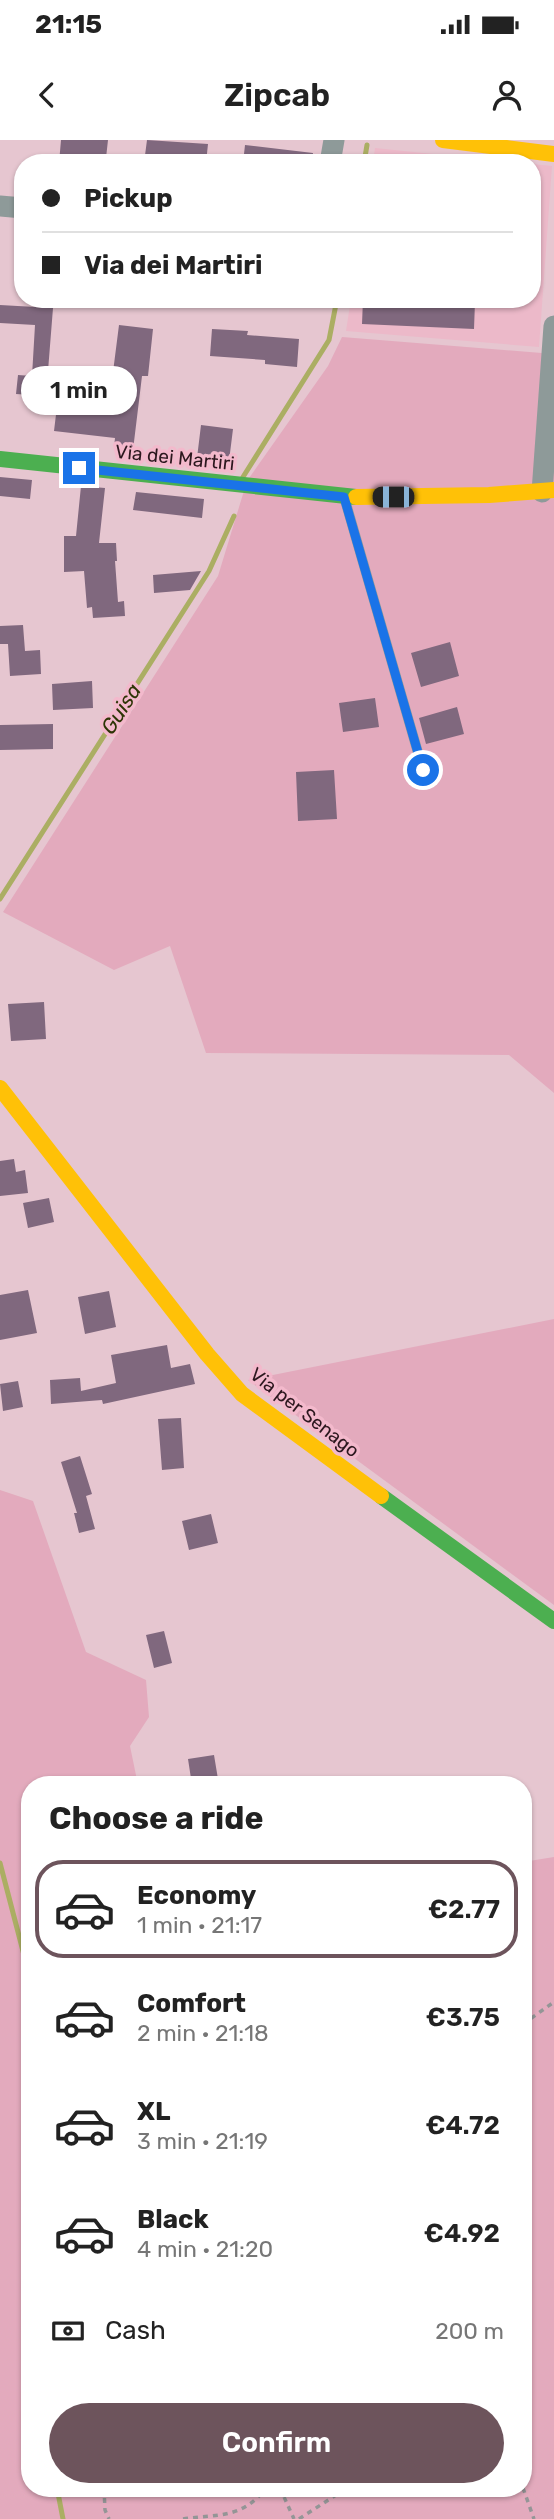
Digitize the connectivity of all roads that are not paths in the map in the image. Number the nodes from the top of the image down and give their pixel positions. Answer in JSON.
{"nodes":[{"id":1,"x":443,"y":140,"type":"edge"},
{"id":2,"x":554,"y":154,"type":"edge"},
{"id":3,"x":554,"y":326,"type":"edge"},
{"id":4,"x":0,"y":459,"type":"edge"},
{"id":5,"x":548,"y":491,"type":"edge"},
{"id":6,"x":344,"y":497,"type":"junction"},
{"id":7,"x":423,"y":770,"type":"dead end"},
{"id":8,"x":0,"y":1088,"type":"edge"},
{"id":9,"x":554,"y":1621,"type":"edge"}],
"edges":[{"from":1,"to":2,"type":"street"},
{"from":3,"to":5,"type":"street"},
{"from":4,"to":6,"type":"street","name":"Via dei Martiri"},
{"from":5,"to":6,"type":"street","name":"Via dei Martiri"},
{"from":6,"to":7,"type":"lane"},
{"from":8,"to":9,"type":"street","name":"Via per Senago"}]}
